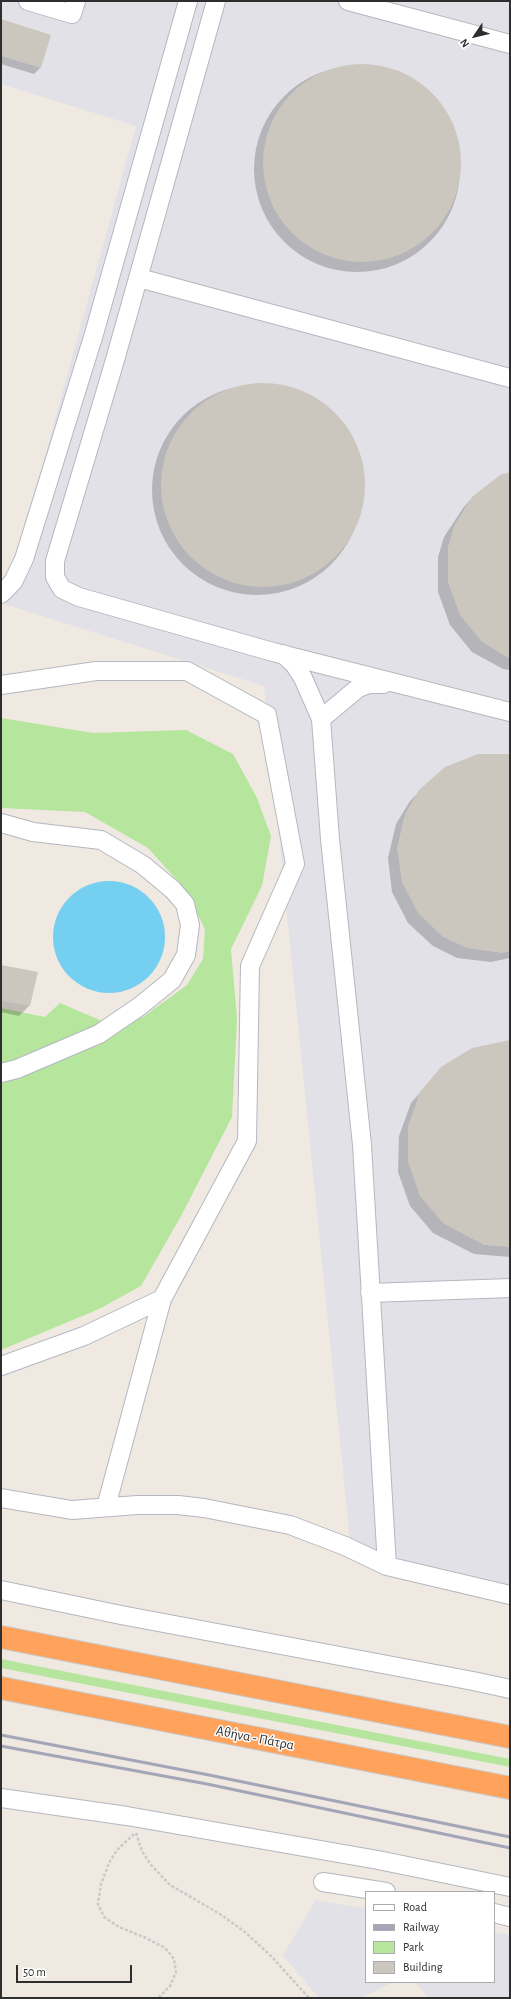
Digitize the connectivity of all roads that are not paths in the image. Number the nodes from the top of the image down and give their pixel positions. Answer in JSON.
{"nodes":[{"id":1,"x":28,"y":1,"type":"edge"},
{"id":2,"x":76,"y":1,"type":"edge"},
{"id":3,"x":188,"y":1,"type":"edge"},
{"id":4,"x":216,"y":1,"type":"edge"},
{"id":5,"x":348,"y":1,"type":"edge"},
{"id":6,"x":510,"y":44,"type":"edge"},
{"id":7,"x":139,"y":278,"type":"junction"},
{"id":8,"x":510,"y":378,"type":"edge"},
{"id":9,"x":1,"y":594,"type":"edge"},
{"id":10,"x":283,"y":654,"type":"junction"},
{"id":11,"x":397,"y":683,"type":"junction"},
{"id":12,"x":1,"y":685,"type":"edge"},
{"id":13,"x":510,"y":712,"type":"edge"},
{"id":14,"x":321,"y":719,"type":"junction"},
{"id":15,"x":1,"y":824,"type":"edge"},
{"id":16,"x":1,"y":1072,"type":"edge"},
{"id":17,"x":510,"y":1288,"type":"edge"},
{"id":18,"x":370,"y":1293,"type":"junction"},
{"id":19,"x":162,"y":1299,"type":"junction"},
{"id":20,"x":1,"y":1366,"type":"edge"},
{"id":21,"x":1,"y":1498,"type":"edge"},
{"id":22,"x":106,"y":1507,"type":"junction"},
{"id":23,"x":387,"y":1566,"type":"junction"},
{"id":24,"x":1,"y":1590,"type":"edge"},
{"id":25,"x":510,"y":1595,"type":"edge"},
{"id":26,"x":1,"y":1637,"type":"edge"},
{"id":27,"x":1,"y":1688,"type":"edge"},
{"id":28,"x":510,"y":1689,"type":"edge"},
{"id":29,"x":510,"y":1737,"type":"edge"},
{"id":30,"x":510,"y":1788,"type":"edge"},
{"id":31,"x":1,"y":1798,"type":"edge"},
{"id":32,"x":323,"y":1882,"type":"dead end"},
{"id":33,"x":510,"y":1887,"type":"edge"},
{"id":34,"x":380,"y":1891,"type":"edge"},
{"id":35,"x":495,"y":1913,"type":"edge"},
{"id":36,"x":510,"y":1917,"type":"edge"}],
"edges":[{"from":1,"to":2,"type":"street"},
{"from":3,"to":9,"type":"street"},
{"from":4,"to":7,"type":"street"},
{"from":5,"to":6,"type":"street"},
{"from":7,"to":8,"type":"street"},
{"from":7,"to":10,"type":"street"},
{"from":10,"to":11,"type":"street"},
{"from":10,"to":14,"type":"street"},
{"from":11,"to":13,"type":"street"},
{"from":11,"to":14,"type":"street"},
{"from":12,"to":19,"type":"street"},
{"from":14,"to":18,"type":"street"},
{"from":15,"to":16,"type":"street"},
{"from":17,"to":18,"type":"street"},
{"from":18,"to":23,"type":"street"},
{"from":19,"to":20,"type":"street"},
{"from":19,"to":22,"type":"street"},
{"from":21,"to":22,"type":"street"},
{"from":22,"to":23,"type":"street"},
{"from":23,"to":25,"type":"street"},
{"from":24,"to":28,"type":"street"},
{"from":26,"to":29,"type":"highway"},
{"from":27,"to":30,"type":"highway","name":"Αθήνα - Πάτρα"},
{"from":31,"to":33,"type":"street"},
{"from":32,"to":34,"type":"street"},
{"from":35,"to":36,"type":"street"}]}
